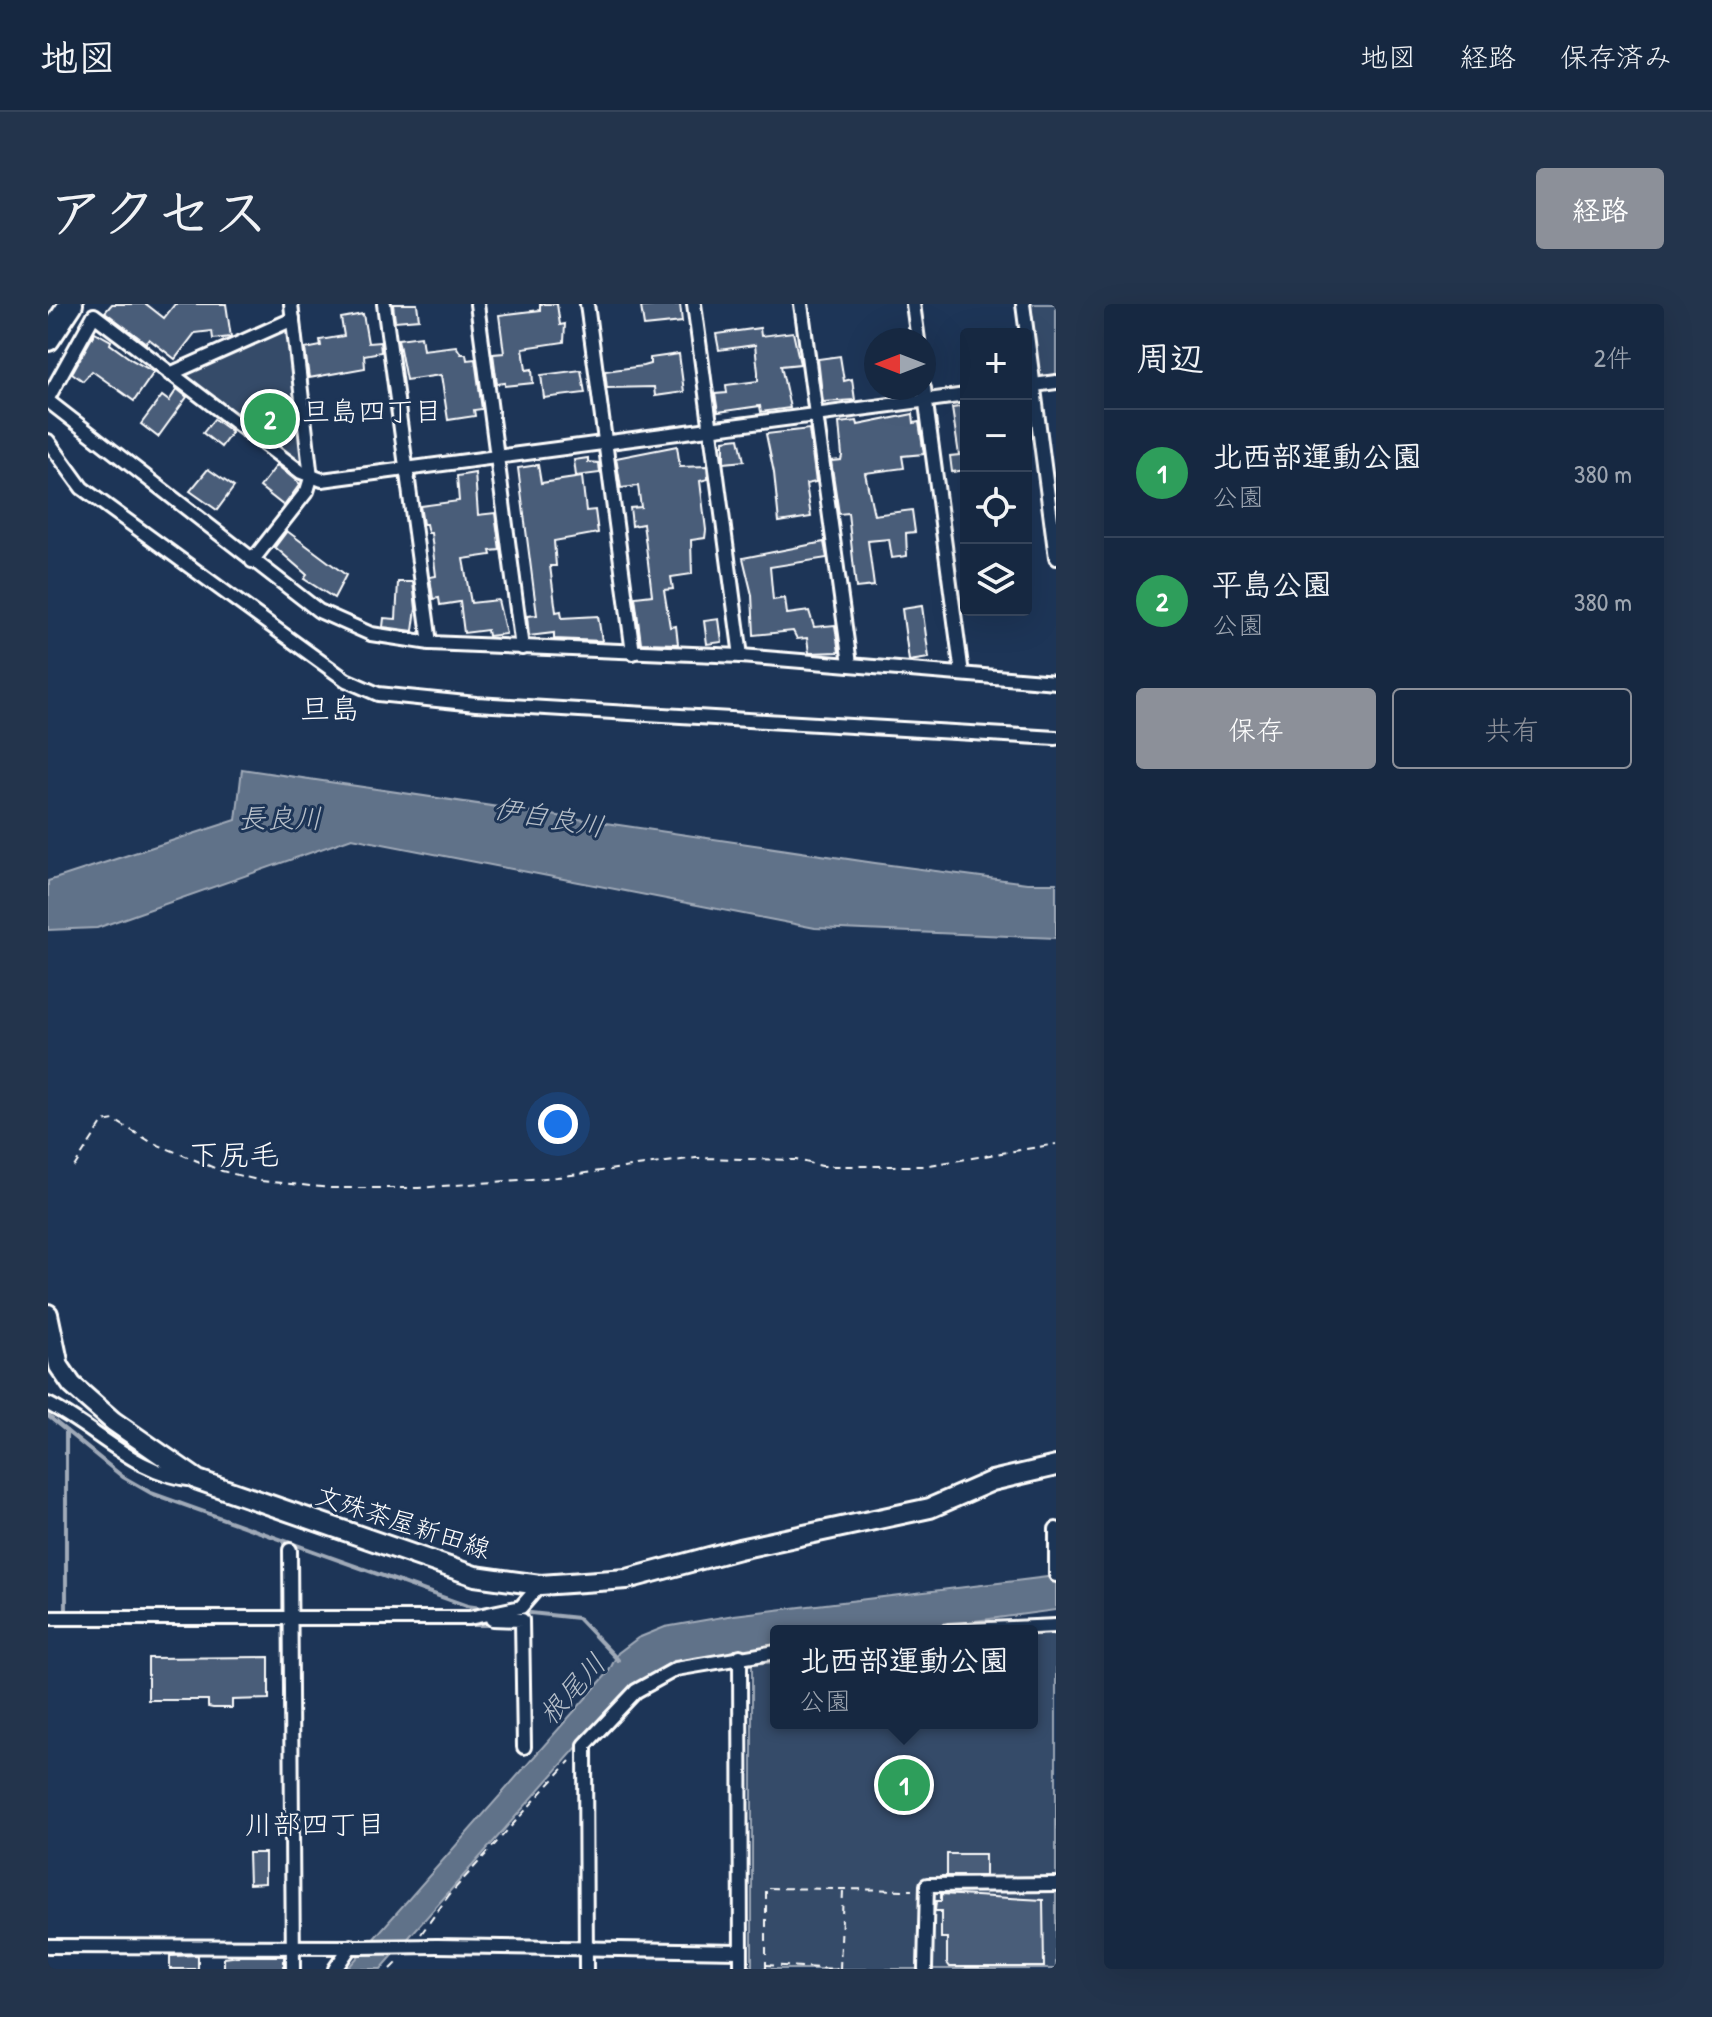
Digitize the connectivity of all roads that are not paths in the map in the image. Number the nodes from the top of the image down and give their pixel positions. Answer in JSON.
{"nodes":[{"id":1,"x":71,"y":304,"type":"edge"},
{"id":2,"x":291,"y":304,"type":"edge"},
{"id":3,"x":384,"y":304,"type":"edge"},
{"id":4,"x":477,"y":304,"type":"edge"},
{"id":5,"x":587,"y":304,"type":"edge"},
{"id":6,"x":694,"y":304,"type":"edge"},
{"id":7,"x":801,"y":304,"type":"edge"},
{"id":8,"x":913,"y":304,"type":"edge"},
{"id":9,"x":1023,"y":304,"type":"edge"},
{"id":10,"x":293,"y":319,"type":"junction"},
{"id":11,"x":916,"y":328,"type":"edge"},
{"id":12,"x":1025,"y":328,"type":"edge"},
{"id":13,"x":48,"y":339,"type":"edge"},
{"id":14,"x":170,"y":374,"type":"junction"},
{"id":15,"x":1056,"y":382,"type":"edge"},
{"id":16,"x":1032,"y":386,"type":"edge"},
{"id":17,"x":936,"y":394,"type":"edge"},
{"id":18,"x":960,"y":395,"type":"edge"},
{"id":19,"x":48,"y":399,"type":"edge"},
{"id":20,"x":1032,"y":399,"type":"edge"},
{"id":21,"x":894,"y":400,"type":"edge"},
{"id":22,"x":926,"y":400,"type":"edge"},
{"id":23,"x":817,"y":415,"type":"junction"},
{"id":24,"x":711,"y":429,"type":"junction"},
{"id":25,"x":48,"y":441,"type":"edge"},
{"id":26,"x":603,"y":442,"type":"junction"},
{"id":27,"x":497,"y":457,"type":"junction"},
{"id":28,"x":408,"y":470,"type":"junction"},
{"id":29,"x":311,"y":478,"type":"junction"},
{"id":30,"x":1056,"y":558,"type":"edge"},
{"id":31,"x":252,"y":561,"type":"junction"},
{"id":32,"x":430,"y":643,"type":"junction"},
{"id":33,"x":522,"y":648,"type":"junction"},
{"id":34,"x":633,"y":653,"type":"junction"},
{"id":35,"x":741,"y":656,"type":"junction"},
{"id":36,"x":850,"y":664,"type":"junction"},
{"id":37,"x":962,"y":674,"type":"junction"},
{"id":38,"x":1056,"y":682,"type":"edge"},
{"id":39,"x":1056,"y":738,"type":"edge"},
{"id":40,"x":48,"y":1314,"type":"edge"},
{"id":41,"x":48,"y":1404,"type":"edge"},
{"id":42,"x":1056,"y":1466,"type":"edge"},
{"id":43,"x":198,"y":1480,"type":"junction"},
{"id":44,"x":1056,"y":1529,"type":"edge"},
{"id":45,"x":290,"y":1550,"type":"dead end"},
{"id":46,"x":1055,"y":1569,"type":"edge"},
{"id":47,"x":540,"y":1585,"type":"junction"},
{"id":48,"x":290,"y":1617,"type":"junction"},
{"id":49,"x":48,"y":1618,"type":"edge"},
{"id":50,"x":469,"y":1618,"type":"junction"},
{"id":51,"x":770,"y":1653,"type":"edge"},
{"id":52,"x":740,"y":1656,"type":"junction"},
{"id":53,"x":524,"y":1747,"type":"dead end"},
{"id":54,"x":1056,"y":1884,"type":"edge"},
{"id":55,"x":48,"y":1946,"type":"edge"},
{"id":56,"x":292,"y":1946,"type":"junction"},
{"id":57,"x":355,"y":1946,"type":"junction"},
{"id":58,"x":586,"y":1946,"type":"junction"},
{"id":59,"x":740,"y":1951,"type":"junction"},
{"id":60,"x":293,"y":1969,"type":"edge"},
{"id":61,"x":335,"y":1969,"type":"edge"},
{"id":62,"x":586,"y":1969,"type":"edge"},
{"id":63,"x":741,"y":1969,"type":"edge"},
{"id":64,"x":925,"y":1969,"type":"edge"}],
"edges":[{"from":1,"to":13,"type":"highway"},
{"from":2,"to":10,"type":"street"},
{"from":3,"to":28,"type":"street"},
{"from":4,"to":27,"type":"street"},
{"from":5,"to":26,"type":"street"},
{"from":6,"to":24,"type":"street"},
{"from":7,"to":23,"type":"street"},
{"from":8,"to":11,"type":"street"},
{"from":9,"to":12,"type":"street"},
{"from":10,"to":14,"type":"street"},
{"from":10,"to":29,"type":"street"},
{"from":14,"to":19,"type":"street"},
{"from":14,"to":29,"type":"street"},
{"from":15,"to":16,"type":"street"},
{"from":17,"to":18,"type":"street"},
{"from":19,"to":31,"type":"street"},
{"from":20,"to":30,"type":"street"},
{"from":21,"to":23,"type":"street"},
{"from":22,"to":37,"type":"street"},
{"from":23,"to":24,"type":"street"},
{"from":23,"to":36,"type":"street"},
{"from":24,"to":26,"type":"street"},
{"from":24,"to":35,"type":"street"},
{"from":25,"to":39,"type":"street"},
{"from":26,"to":27,"type":"street"},
{"from":26,"to":34,"type":"street"},
{"from":27,"to":28,"type":"street"},
{"from":27,"to":33,"type":"street"},
{"from":28,"to":29,"type":"street"},
{"from":28,"to":32,"type":"street"},
{"from":29,"to":31,"type":"street"},
{"from":31,"to":32,"type":"street"},
{"from":32,"to":33,"type":"street"},
{"from":33,"to":34,"type":"street"},
{"from":34,"to":35,"type":"street"},
{"from":35,"to":36,"type":"street"},
{"from":36,"to":37,"type":"street"},
{"from":37,"to":38,"type":"street"},
{"from":40,"to":43,"type":"main road","name":"文殊茶屋新田線"},
{"from":41,"to":43,"type":"street"},
{"from":42,"to":47,"type":"main road","name":"文殊茶屋新田線"},
{"from":43,"to":47,"type":"main road","name":"文殊茶屋新田線"},
{"from":44,"to":46,"type":"street"},
{"from":45,"to":48,"type":"street"},
{"from":47,"to":50,"type":"street"},
{"from":48,"to":49,"type":"street"},
{"from":48,"to":50,"type":"street"},
{"from":48,"to":56,"type":"street"},
{"from":50,"to":53,"type":"street"},
{"from":51,"to":52,"type":"street"},
{"from":52,"to":58,"type":"street"},
{"from":52,"to":59,"type":"street"},
{"from":54,"to":64,"type":"street"},
{"from":55,"to":56,"type":"street"},
{"from":56,"to":57,"type":"street"},
{"from":56,"to":60,"type":"street"},
{"from":57,"to":58,"type":"street","bridge":true},
{"from":57,"to":61,"type":"street"},
{"from":58,"to":59,"type":"street"},
{"from":58,"to":62,"type":"street"},
{"from":59,"to":63,"type":"street"}]}
